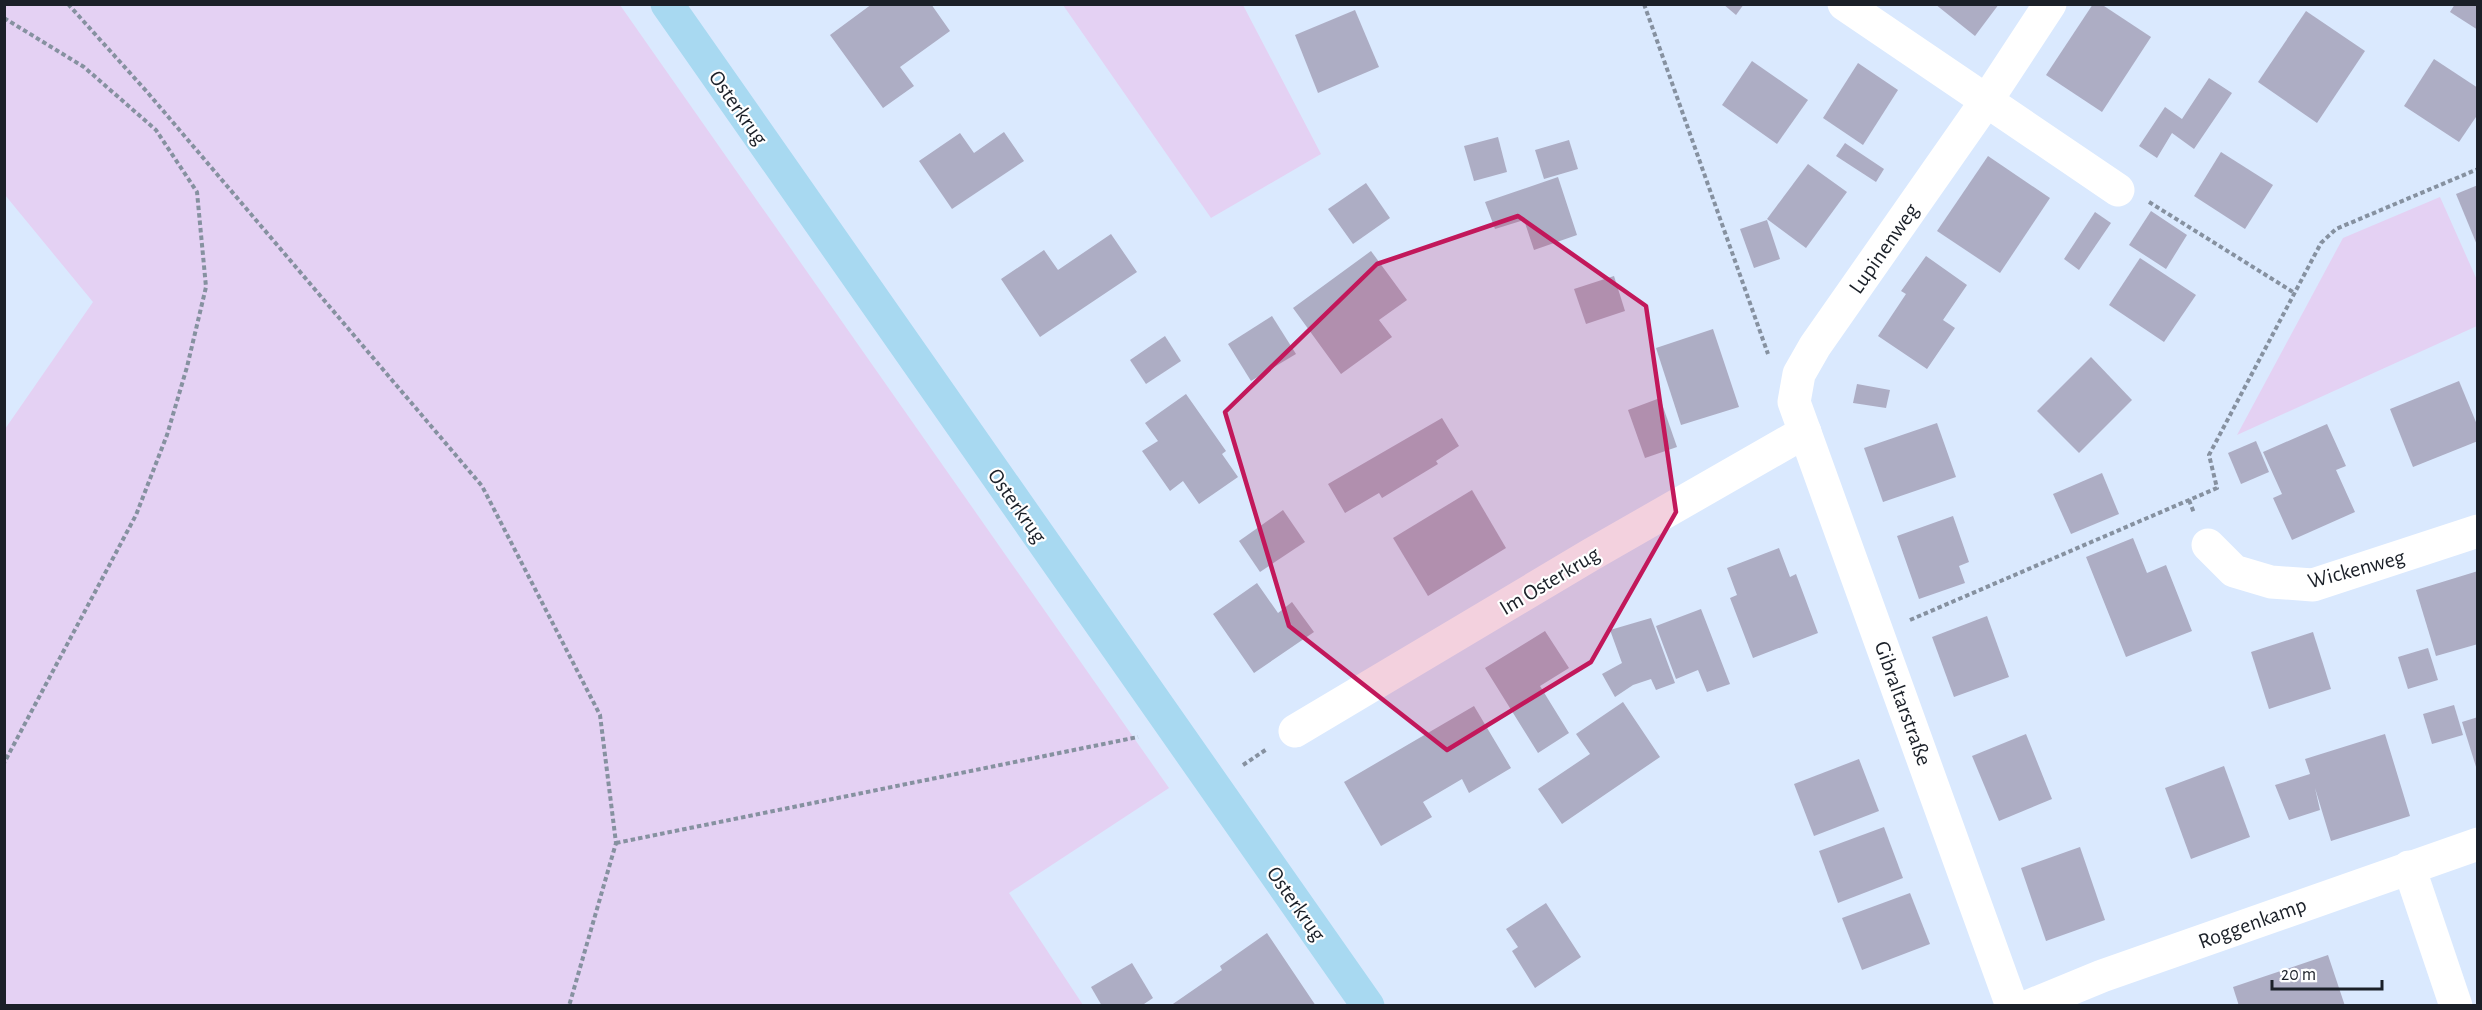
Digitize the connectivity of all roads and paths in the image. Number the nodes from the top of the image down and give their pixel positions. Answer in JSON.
{"nodes":[{"id":1,"x":68,"y":4,"type":"edge"},
{"id":2,"x":667,"y":4,"type":"edge"},
{"id":3,"x":1644,"y":4,"type":"edge"},
{"id":4,"x":1844,"y":4,"type":"edge"},
{"id":5,"x":2050,"y":4,"type":"edge"},
{"id":6,"x":4,"y":18,"type":"edge"},
{"id":7,"x":1987,"y":100,"type":"junction"},
{"id":8,"x":2478,"y":169,"type":"edge"},
{"id":9,"x":2118,"y":190,"type":"joint"},
{"id":10,"x":2293,"y":292,"type":"junction"},
{"id":11,"x":1794,"y":402,"type":"junction"},
{"id":12,"x":1805,"y":432,"type":"junction"},
{"id":13,"x":2478,"y":531,"type":"edge"},
{"id":14,"x":2208,"y":545,"type":"dead end"},
{"id":15,"x":1878,"y":633,"type":"junction"},
{"id":16,"x":1295,"y":731,"type":"dead end"},
{"id":17,"x":1142,"y":736,"type":"dead end"},
{"id":18,"x":4,"y":763,"type":"edge"},
{"id":19,"x":616,"y":843,"type":"junction"},
{"id":20,"x":2478,"y":844,"type":"edge"},
{"id":21,"x":2409,"y":867,"type":"junction"},
{"id":22,"x":569,"y":1005,"type":"edge"},
{"id":23,"x":1368,"y":1005,"type":"edge"},
{"id":24,"x":2012,"y":1005,"type":"edge"},
{"id":25,"x":2029,"y":1005,"type":"edge"},
{"id":26,"x":2457,"y":1005,"type":"edge"}],
"edges":[{"from":1,"to":19,"type":"path"},
{"from":2,"to":23,"type":"main road","name":"Osterkrug"},
{"from":3,"to":11,"type":"path"},
{"from":4,"to":7,"type":"street"},
{"from":5,"to":7,"type":"street","name":"Lupinenweg"},
{"from":6,"to":18,"type":"path"},
{"from":7,"to":9,"type":"street"},
{"from":7,"to":11,"type":"street","name":"Lupinenweg"},
{"from":8,"to":10,"type":"path"},
{"from":9,"to":10,"type":"path"},
{"from":10,"to":15,"type":"path"},
{"from":11,"to":12,"type":"street","name":"Gibraltarstraße"},
{"from":12,"to":15,"type":"street","name":"Gibraltarstraße"},
{"from":12,"to":16,"type":"street","name":"Im Osterkrug"},
{"from":13,"to":14,"type":"street","name":"Wickenweg"},
{"from":15,"to":24,"type":"street","name":"Gibraltarstraße"},
{"from":17,"to":19,"type":"path"},
{"from":19,"to":22,"type":"path"},
{"from":20,"to":21,"type":"street","name":"Roggenkamp"},
{"from":21,"to":25,"type":"street","name":"Roggenkamp"},
{"from":21,"to":26,"type":"street"}]}
